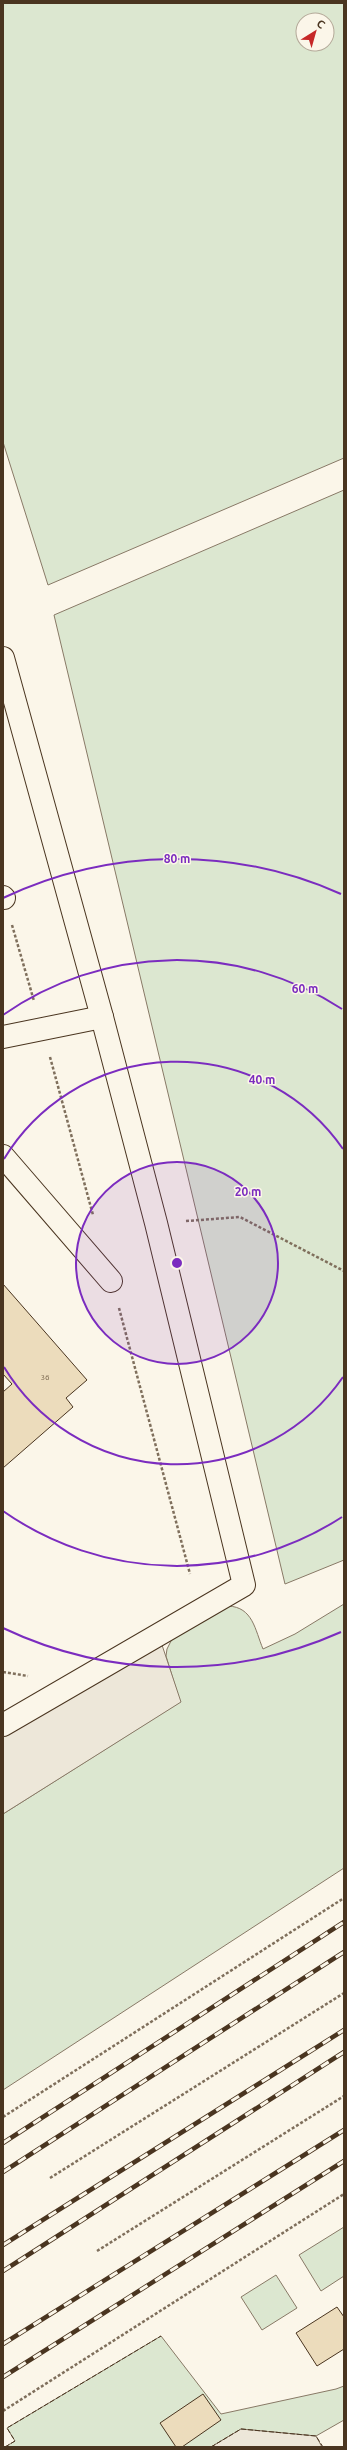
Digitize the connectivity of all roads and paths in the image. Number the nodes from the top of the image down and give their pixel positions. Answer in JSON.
{"nodes":[{"id":1,"x":3,"y":658,"type":"edge"},
{"id":2,"x":102,"y":1017,"type":"junction"},
{"id":3,"x":3,"y":1037,"type":"edge"},
{"id":4,"x":3,"y":1156,"type":"edge"},
{"id":5,"x":156,"y":1223,"type":"junction"},
{"id":6,"x":344,"y":1271,"type":"edge"},
{"id":7,"x":111,"y":1281,"type":"dead end"},
{"id":8,"x":3,"y":1725,"type":"edge"},
{"id":9,"x":344,"y":1898,"type":"edge"},
{"id":10,"x":344,"y":1993,"type":"edge"},
{"id":11,"x":344,"y":2096,"type":"edge"},
{"id":12,"x":3,"y":2117,"type":"edge"},
{"id":13,"x":50,"y":2178,"type":"dead end"},
{"id":14,"x":344,"y":2194,"type":"edge"},
{"id":15,"x":97,"y":2251,"type":"dead end"},
{"id":16,"x":3,"y":2412,"type":"edge"}],
"edges":[{"from":1,"to":2,"type":"street"},
{"from":2,"to":3,"type":"street"},
{"from":2,"to":5,"type":"street"},
{"from":4,"to":7,"type":"street"},
{"from":5,"to":6,"type":"path"},
{"from":5,"to":8,"type":"street"},
{"from":9,"to":12,"type":"path"},
{"from":10,"to":13,"type":"path"},
{"from":11,"to":15,"type":"path"},
{"from":14,"to":16,"type":"path"}]}
